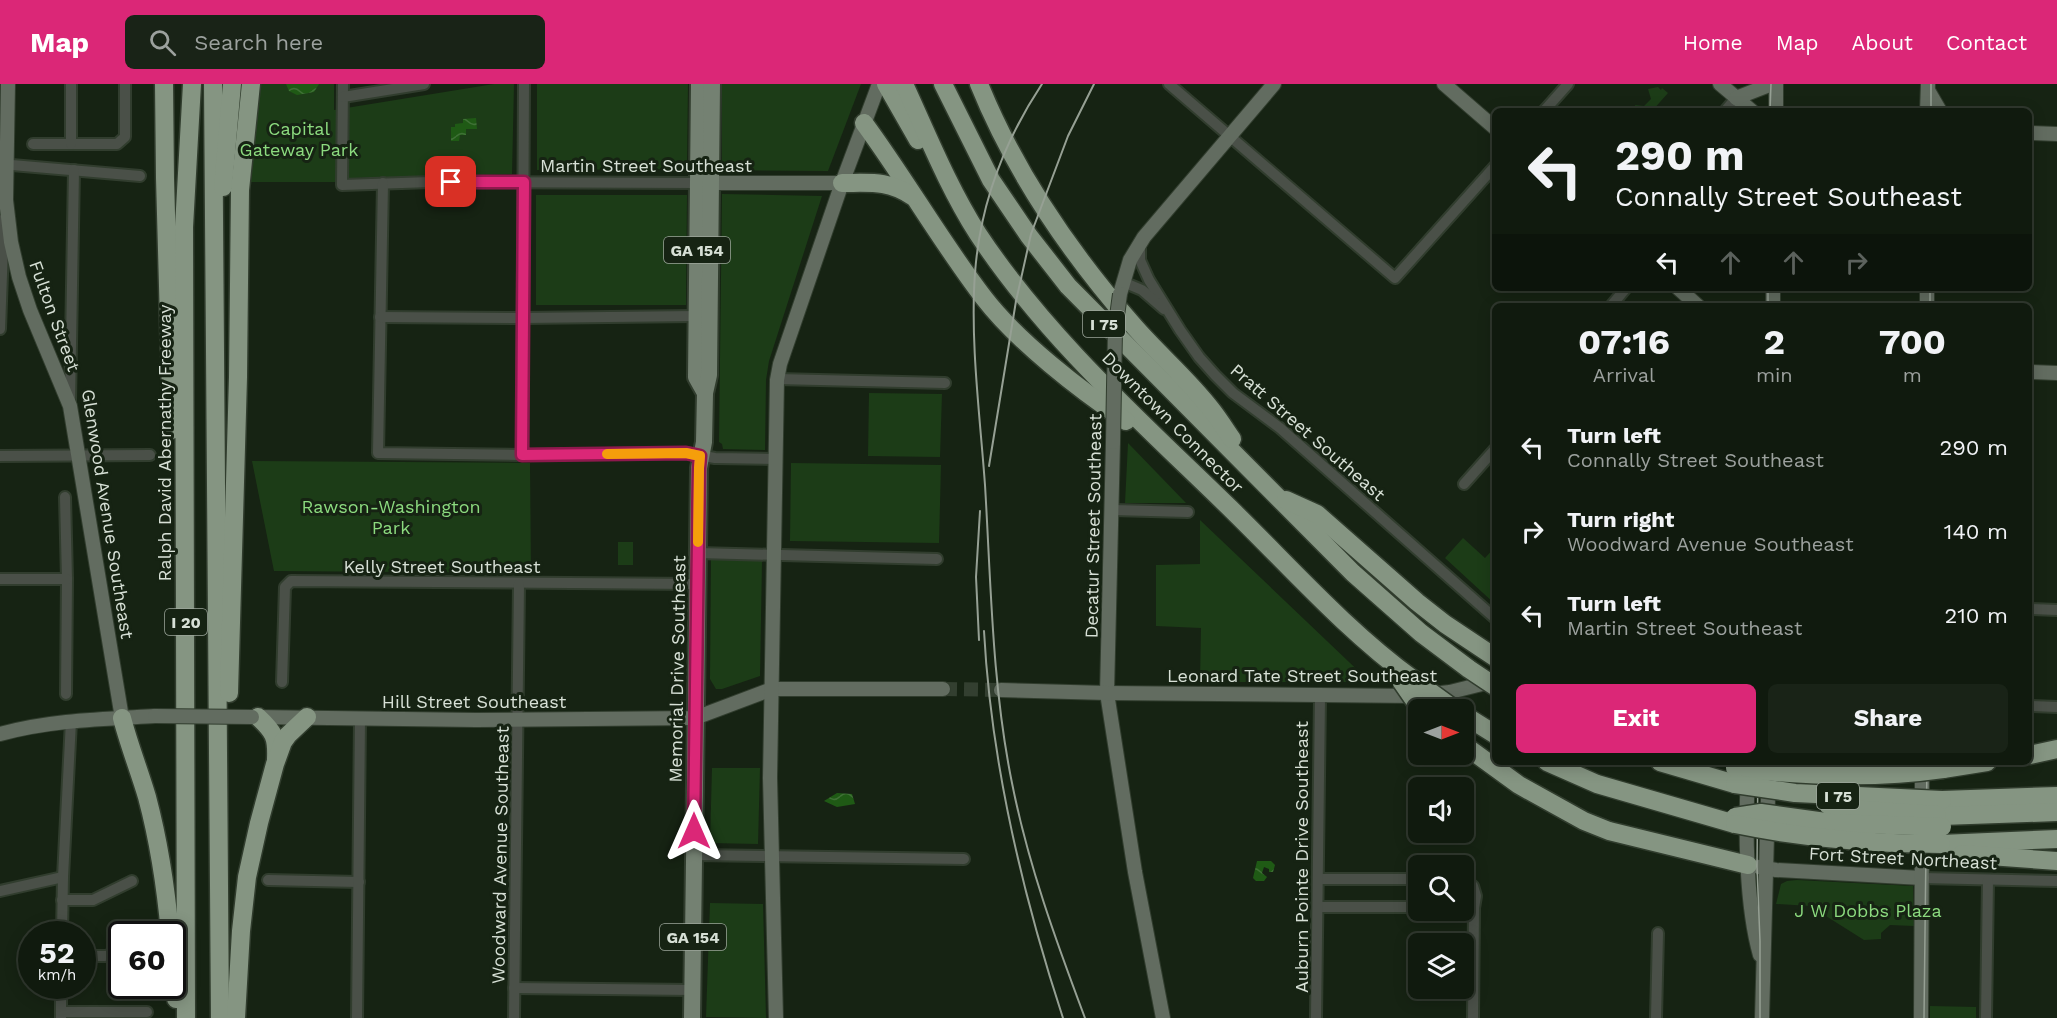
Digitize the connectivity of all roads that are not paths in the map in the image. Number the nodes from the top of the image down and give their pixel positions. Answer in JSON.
{"nodes":[{"id":1,"x":8,"y":84,"type":"edge"},
{"id":2,"x":71,"y":84,"type":"edge"},
{"id":3,"x":125,"y":84,"type":"edge"},
{"id":4,"x":164,"y":84,"type":"edge"},
{"id":5,"x":181,"y":84,"type":"edge"},
{"id":6,"x":192,"y":84,"type":"edge"},
{"id":7,"x":213,"y":84,"type":"edge"},
{"id":8,"x":232,"y":84,"type":"edge"},
{"id":9,"x":251,"y":84,"type":"edge"},
{"id":10,"x":343,"y":84,"type":"edge"},
{"id":11,"x":424,"y":84,"type":"edge"},
{"id":12,"x":524,"y":84,"type":"edge"},
{"id":13,"x":699,"y":84,"type":"edge"},
{"id":14,"x":712,"y":84,"type":"edge"},
{"id":15,"x":904,"y":84,"type":"edge"},
{"id":16,"x":943,"y":84,"type":"edge"},
{"id":17,"x":949,"y":84,"type":"edge"},
{"id":18,"x":979,"y":84,"type":"edge"},
{"id":19,"x":1169,"y":84,"type":"edge"},
{"id":20,"x":1274,"y":84,"type":"edge"},
{"id":21,"x":1444,"y":84,"type":"edge"},
{"id":22,"x":1568,"y":84,"type":"edge"},
{"id":23,"x":1720,"y":84,"type":"edge"},
{"id":24,"x":1775,"y":87,"type":"edge"},
{"id":25,"x":1928,"y":87,"type":"edge"},
{"id":26,"x":880,"y":88,"type":"edge"},
{"id":27,"x":343,"y":97,"type":"junction"},
{"id":28,"x":1736,"y":98,"type":"junction"},
{"id":29,"x":1547,"y":108,"type":"edge"},
{"id":30,"x":1728,"y":108,"type":"edge"},
{"id":31,"x":1748,"y":108,"type":"edge"},
{"id":32,"x":1776,"y":108,"type":"edge"},
{"id":33,"x":1784,"y":108,"type":"edge"},
{"id":34,"x":1927,"y":108,"type":"edge"},
{"id":35,"x":1938,"y":108,"type":"edge"},
{"id":36,"x":864,"y":123,"type":"junction"},
{"id":37,"x":1492,"y":126,"type":"edge"},
{"id":38,"x":2032,"y":134,"type":"edge"},
{"id":39,"x":2057,"y":134,"type":"edge"},
{"id":40,"x":1229,"y":137,"type":"junction"},
{"id":41,"x":33,"y":144,"type":"dead end"},
{"id":42,"x":71,"y":144,"type":"junction"},
{"id":43,"x":976,"y":152,"type":"junction"},
{"id":44,"x":3,"y":164,"type":"edge"},
{"id":45,"x":1492,"y":169,"type":"edge"},
{"id":46,"x":74,"y":170,"type":"junction"},
{"id":47,"x":140,"y":176,"type":"dead end"},
{"id":48,"x":524,"y":182,"type":"junction"},
{"id":49,"x":383,"y":183,"type":"junction"},
{"id":50,"x":705,"y":183,"type":"junction"},
{"id":51,"x":842,"y":183,"type":"junction"},
{"id":52,"x":6,"y":201,"type":"junction"},
{"id":53,"x":918,"y":201,"type":"junction"},
{"id":54,"x":966,"y":213,"type":"junction"},
{"id":55,"x":184,"y":227,"type":"junction"},
{"id":56,"x":1141,"y":242,"type":"junction"},
{"id":57,"x":1122,"y":288,"type":"junction"},
{"id":58,"x":1624,"y":291,"type":"edge"},
{"id":59,"x":1681,"y":291,"type":"edge"},
{"id":60,"x":1614,"y":303,"type":"edge"},
{"id":61,"x":1695,"y":303,"type":"edge"},
{"id":62,"x":696,"y":316,"type":"junction"},
{"id":63,"x":380,"y":317,"type":"junction"},
{"id":64,"x":523,"y":318,"type":"junction"},
{"id":65,"x":1173,"y":318,"type":"junction"},
{"id":66,"x":0,"y":329,"type":"edge"},
{"id":67,"x":2032,"y":372,"type":"edge"},
{"id":68,"x":2057,"y":372,"type":"edge"},
{"id":69,"x":777,"y":379,"type":"junction"},
{"id":70,"x":945,"y":383,"type":"dead end"},
{"id":71,"x":705,"y":393,"type":"junction"},
{"id":72,"x":215,"y":395,"type":"junction"},
{"id":73,"x":70,"y":406,"type":"junction"},
{"id":74,"x":1492,"y":452,"type":"edge"},
{"id":75,"x":78,"y":455,"type":"junction"},
{"id":76,"x":150,"y":455,"type":"dead end"},
{"id":77,"x":522,"y":455,"type":"junction"},
{"id":78,"x":0,"y":456,"type":"edge"},
{"id":79,"x":700,"y":456,"type":"junction"},
{"id":80,"x":775,"y":459,"type":"junction"},
{"id":81,"x":1181,"y":461,"type":"junction"},
{"id":82,"x":1257,"y":475,"type":"junction"},
{"id":83,"x":1464,"y":484,"type":"dead end"},
{"id":84,"x":1276,"y":496,"type":"junction"},
{"id":85,"x":65,"y":497,"type":"dead end"},
{"id":86,"x":1113,"y":510,"type":"junction"},
{"id":87,"x":1188,"y":512,"type":"dead end"},
{"id":88,"x":698,"y":553,"type":"junction"},
{"id":89,"x":184,"y":554,"type":"junction"},
{"id":90,"x":774,"y":555,"type":"junction"},
{"id":91,"x":937,"y":559,"type":"dead end"},
{"id":92,"x":0,"y":579,"type":"edge"},
{"id":93,"x":67,"y":579,"type":"junction"},
{"id":94,"x":519,"y":584,"type":"junction"},
{"id":95,"x":697,"y":584,"type":"junction"},
{"id":96,"x":2032,"y":609,"type":"edge"},
{"id":97,"x":2057,"y":610,"type":"edge"},
{"id":98,"x":1492,"y":615,"type":"edge"},
{"id":99,"x":1492,"y":656,"type":"edge"},
{"id":100,"x":1407,"y":680,"type":"junction"},
{"id":101,"x":1492,"y":681,"type":"edge"},
{"id":102,"x":282,"y":682,"type":"dead end"},
{"id":103,"x":1492,"y":684,"type":"edge"},
{"id":104,"x":772,"y":689,"type":"junction"},
{"id":105,"x":943,"y":689,"type":"tunnel mouth"},
{"id":106,"x":1001,"y":690,"type":"tunnel mouth"},
{"id":107,"x":1107,"y":693,"type":"junction"},
{"id":108,"x":66,"y":694,"type":"dead end"},
{"id":109,"x":1320,"y":696,"type":"junction"},
{"id":110,"x":1416,"y":699,"type":"edge"},
{"id":111,"x":1438,"y":699,"type":"edge"},
{"id":112,"x":2032,"y":706,"type":"edge"},
{"id":113,"x":2057,"y":707,"type":"edge"},
{"id":114,"x":255,"y":717,"type":"junction"},
{"id":115,"x":307,"y":717,"type":"junction"},
{"id":116,"x":122,"y":718,"type":"junction"},
{"id":117,"x":360,"y":718,"type":"junction"},
{"id":118,"x":695,"y":718,"type":"junction"},
{"id":119,"x":518,"y":719,"type":"junction"},
{"id":120,"x":71,"y":721,"type":"junction"},
{"id":121,"x":1474,"y":721,"type":"edge"},
{"id":122,"x":1492,"y":732,"type":"edge"},
{"id":123,"x":0,"y":734,"type":"edge"},
{"id":124,"x":2057,"y":749,"type":"edge"},
{"id":125,"x":1474,"y":752,"type":"edge"},
{"id":126,"x":2032,"y":755,"type":"edge"},
{"id":127,"x":275,"y":764,"type":"junction"},
{"id":128,"x":1554,"y":765,"type":"edge"},
{"id":129,"x":1670,"y":765,"type":"edge"},
{"id":130,"x":1923,"y":765,"type":"edge"},
{"id":131,"x":1968,"y":765,"type":"edge"},
{"id":132,"x":1767,"y":766,"type":"edge"},
{"id":133,"x":1740,"y":771,"type":"edge"},
{"id":134,"x":2057,"y":796,"type":"edge"},
{"id":135,"x":2057,"y":812,"type":"edge"},
{"id":136,"x":2057,"y":824,"type":"edge"},
{"id":137,"x":1942,"y":826,"type":"junction"},
{"id":138,"x":2057,"y":839,"type":"edge"},
{"id":139,"x":694,"y":855,"type":"junction"},
{"id":140,"x":771,"y":857,"type":"junction"},
{"id":141,"x":964,"y":860,"type":"dead end"},
{"id":142,"x":2057,"y":861,"type":"edge"},
{"id":143,"x":1757,"y":867,"type":"junction"},
{"id":144,"x":63,"y":877,"type":"junction"},
{"id":145,"x":1922,"y":878,"type":"junction"},
{"id":146,"x":1318,"y":879,"type":"junction"},
{"id":147,"x":1408,"y":879,"type":"edge"},
{"id":148,"x":268,"y":880,"type":"dead end"},
{"id":149,"x":1988,"y":880,"type":"junction"},
{"id":150,"x":132,"y":881,"type":"dead end"},
{"id":151,"x":2057,"y":881,"type":"edge"},
{"id":152,"x":359,"y":882,"type":"junction"},
{"id":153,"x":0,"y":891,"type":"edge"},
{"id":154,"x":62,"y":900,"type":"junction"},
{"id":155,"x":1318,"y":907,"type":"junction"},
{"id":156,"x":1408,"y":908,"type":"edge"},
{"id":157,"x":219,"y":916,"type":"junction"},
{"id":158,"x":62,"y":921,"type":"edge"},
{"id":159,"x":168,"y":921,"type":"edge"},
{"id":160,"x":1469,"y":921,"type":"edge"},
{"id":161,"x":1659,"y":933,"type":"dead end"},
{"id":162,"x":514,"y":988,"type":"junction"},
{"id":163,"x":692,"y":990,"type":"junction"},
{"id":164,"x":61,"y":999,"type":"edge"},
{"id":165,"x":176,"y":999,"type":"edge"},
{"id":166,"x":147,"y":1012,"type":"dead end"},
{"id":167,"x":61,"y":1015,"type":"edge"},
{"id":168,"x":178,"y":1018,"type":"edge"},
{"id":169,"x":186,"y":1018,"type":"edge"},
{"id":170,"x":220,"y":1018,"type":"edge"},
{"id":171,"x":236,"y":1018,"type":"edge"},
{"id":172,"x":357,"y":1018,"type":"edge"},
{"id":173,"x":514,"y":1018,"type":"edge"},
{"id":174,"x":692,"y":1018,"type":"edge"},
{"id":175,"x":776,"y":1018,"type":"edge"},
{"id":176,"x":1163,"y":1018,"type":"edge"},
{"id":177,"x":1316,"y":1018,"type":"edge"},
{"id":178,"x":1473,"y":1018,"type":"edge"},
{"id":179,"x":1656,"y":1018,"type":"edge"},
{"id":180,"x":1762,"y":1018,"type":"edge"},
{"id":181,"x":1921,"y":1018,"type":"edge"},
{"id":182,"x":1986,"y":1018,"type":"edge"}],
"edges":[{"from":1,"to":44,"type":"street","name":"Fulton Street"},
{"from":2,"to":42,"type":"street"},
{"from":3,"to":42,"type":"street"},
{"from":4,"to":89,"type":"highway"},
{"from":5,"to":55,"type":"highway"},
{"from":6,"to":55,"type":"highway","name":"Ralph David Abernathy Freeway","number":"I 20"},
{"from":7,"to":72,"type":"highway","number":"I 20"},
{"from":8,"to":72,"type":"highway"},
{"from":9,"to":157,"type":"highway"},
{"from":10,"to":27,"type":"street"},
{"from":11,"to":27,"type":"street"},
{"from":12,"to":48,"type":"street"},
{"from":13,"to":50,"type":"main road","name":"Memorial Drive Southeast","number":"GA 154"},
{"from":14,"to":50,"type":"main road","name":"Memorial Drive Southeast","number":"GA 154"},
{"from":15,"to":54,"type":"highway","name":"Downtown Connector","number":"I 75"},
{"from":16,"to":43,"type":"highway","name":"Downtown Connector","number":"I 75"},
{"from":17,"to":43,"type":"highway"},
{"from":18,"to":82,"type":"highway"},
{"from":19,"to":40,"type":"street"},
{"from":20,"to":40,"type":"street","name":"Decatur Street Southeast"},
{"from":21,"to":37,"type":"street"},
{"from":22,"to":29,"type":"street"},
{"from":23,"to":28,"type":"street"},
{"from":24,"to":28,"type":"street"},
{"from":24,"to":32,"type":"street"},
{"from":24,"to":33,"type":"street"},
{"from":25,"to":34,"type":"street"},
{"from":25,"to":35,"type":"street"},
{"from":26,"to":36,"type":"street"},
{"from":26,"to":54,"type":"highway"},
{"from":27,"to":49,"type":"street","name":"Martin Street Southeast"},
{"from":28,"to":30,"type":"street"},
{"from":28,"to":31,"type":"street"},
{"from":36,"to":51,"type":"street"},
{"from":36,"to":53,"type":"highway"},
{"from":38,"to":39,"type":"street"},
{"from":40,"to":45,"type":"street"},
{"from":40,"to":56,"type":"street","name":"Decatur Street Southeast"},
{"from":41,"to":42,"type":"street"},
{"from":43,"to":82,"type":"highway","name":"Downtown Connector","number":"I 75"},
{"from":44,"to":46,"type":"street"},
{"from":44,"to":52,"type":"street","name":"Fulton Street"},
{"from":46,"to":47,"type":"street"},
{"from":46,"to":73,"type":"street","name":"Glenwood Avenue Southeast"},
{"from":48,"to":49,"type":"street","name":"Martin Street Southeast"},
{"from":48,"to":50,"type":"street","name":"Martin Street Southeast"},
{"from":48,"to":64,"type":"street"},
{"from":49,"to":63,"type":"street"},
{"from":50,"to":51,"type":"street","name":"Martin Street Southeast"},
{"from":50,"to":62,"type":"main road","name":"Memorial Drive Southeast","number":"GA 154"},
{"from":50,"to":71,"type":"main road","name":"Memorial Drive Southeast","number":"GA 154"},
{"from":51,"to":53,"type":"highway"},
{"from":51,"to":69,"type":"street"},
{"from":52,"to":66,"type":"street"},
{"from":52,"to":73,"type":"street","name":"Fulton Street"},
{"from":53,"to":81,"type":"highway"},
{"from":54,"to":81,"type":"highway","name":"Downtown Connector","number":"I 75"},
{"from":55,"to":89,"type":"highway","name":"Ralph David Abernathy Freeway","number":"I 20"},
{"from":56,"to":57,"type":"street","name":"Decatur Street Southeast"},
{"from":56,"to":65,"type":"street","name":"Pratt Street Southeast"},
{"from":57,"to":65,"type":"street"},
{"from":57,"to":86,"type":"street","name":"Decatur Street Southeast","bridge":true},
{"from":58,"to":60,"type":"street"},
{"from":59,"to":61,"type":"street"},
{"from":62,"to":64,"type":"street"},
{"from":62,"to":71,"type":"main road","name":"Memorial Drive Southeast","number":"GA 154"},
{"from":63,"to":64,"type":"street"},
{"from":63,"to":77,"type":"street"},
{"from":64,"to":77,"type":"street"},
{"from":65,"to":98,"type":"street","name":"Pratt Street Southeast"},
{"from":67,"to":68,"type":"street"},
{"from":69,"to":70,"type":"street"},
{"from":69,"to":80,"type":"street"},
{"from":71,"to":79,"type":"main road","name":"Memorial Drive Southeast","number":"GA 154"},
{"from":72,"to":157,"type":"highway","number":"I 20"},
{"from":73,"to":75,"type":"street","name":"Glenwood Avenue Southeast"},
{"from":74,"to":83,"type":"street"},
{"from":75,"to":76,"type":"street"},
{"from":75,"to":78,"type":"street"},
{"from":75,"to":116,"type":"street","name":"Glenwood Avenue Southeast"},
{"from":77,"to":79,"type":"street"},
{"from":79,"to":80,"type":"street"},
{"from":79,"to":88,"type":"main road","name":"Memorial Drive Southeast","number":"GA 154"},
{"from":80,"to":90,"type":"street"},
{"from":81,"to":100,"type":"highway","name":"Downtown Connector","number":"I 75"},
{"from":82,"to":84,"type":"highway","name":"Downtown Connector","number":"I 75"},
{"from":84,"to":99,"type":"highway"},
{"from":84,"to":103,"type":"highway","name":"Downtown Connector","number":"I 75","bridge":true},
{"from":85,"to":93,"type":"street"},
{"from":86,"to":87,"type":"street"},
{"from":86,"to":107,"type":"street","name":"Decatur Street Southeast"},
{"from":88,"to":90,"type":"street"},
{"from":88,"to":95,"type":"main road","name":"Memorial Drive Southeast","number":"GA 154"},
{"from":89,"to":169,"type":"highway","name":"Ralph David Abernathy Freeway","number":"I 20"},
{"from":90,"to":91,"type":"street"},
{"from":90,"to":104,"type":"street"},
{"from":92,"to":93,"type":"street"},
{"from":93,"to":108,"type":"street"},
{"from":94,"to":95,"type":"street","name":"Kelly Street Southeast"},
{"from":94,"to":102,"type":"street","name":"Kelly Street Southeast"},
{"from":94,"to":119,"type":"street","name":"Woodward Avenue Southeast"},
{"from":95,"to":118,"type":"main road","name":"Memorial Drive Southeast","number":"GA 154"},
{"from":96,"to":97,"type":"street"},
{"from":100,"to":110,"type":"highway","bridge":true},
{"from":100,"to":111,"type":"highway","name":"Downtown Connector","number":"I 75","bridge":true},
{"from":101,"to":109,"type":"street","name":"Leonard Tate Street Southeast"},
{"from":104,"to":105,"type":"street","name":"Hill Street Southeast"},
{"from":104,"to":118,"type":"street","name":"Hill Street Southeast"},
{"from":104,"to":140,"type":"street"},
{"from":106,"to":107,"type":"street"},
{"from":107,"to":109,"type":"street","name":"Leonard Tate Street Southeast"},
{"from":107,"to":176,"type":"street","name":"Decatur Street Southeast"},
{"from":109,"to":146,"type":"street","name":"Auburn Pointe Drive Southeast"},
{"from":112,"to":113,"type":"street"},
{"from":114,"to":115,"type":"street","name":"Hill Street Southeast"},
{"from":114,"to":116,"type":"street","name":"Hill Street Southeast","bridge":true},
{"from":114,"to":127,"type":"highway"},
{"from":115,"to":117,"type":"street","name":"Hill Street Southeast"},
{"from":115,"to":127,"type":"highway"},
{"from":116,"to":120,"type":"street","name":"Hill Street Southeast"},
{"from":116,"to":159,"type":"highway"},
{"from":117,"to":119,"type":"street","name":"Hill Street Southeast"},
{"from":117,"to":152,"type":"street"},
{"from":118,"to":119,"type":"street","name":"Hill Street Southeast"},
{"from":118,"to":139,"type":"main road","name":"Memorial Drive Southeast","number":"GA 154"},
{"from":119,"to":162,"type":"street","name":"Woodward Avenue Southeast"},
{"from":120,"to":123,"type":"street","name":"Hill Street Southeast"},
{"from":120,"to":144,"type":"street"},
{"from":121,"to":122,"type":"highway"},
{"from":124,"to":126,"type":"highway"},
{"from":125,"to":143,"type":"highway"},
{"from":127,"to":171,"type":"highway"},
{"from":128,"to":137,"type":"highway","number":"I 75","bridge":true},
{"from":129,"to":133,"type":"highway"},
{"from":130,"to":145,"type":"street"},
{"from":131,"to":133,"type":"highway","bridge":true},
{"from":132,"to":143,"type":"street"},
{"from":133,"to":137,"type":"highway","number":"I 75","bridge":true},
{"from":133,"to":143,"type":"street"},
{"from":134,"to":137,"type":"highway","number":"I 75"},
{"from":135,"to":137,"type":"highway"},
{"from":136,"to":137,"type":"highway"},
{"from":137,"to":138,"type":"highway","number":"I 75"},
{"from":137,"to":142,"type":"highway"},
{"from":139,"to":140,"type":"street"},
{"from":139,"to":163,"type":"main road","name":"Memorial Drive Southeast","number":"GA 154"},
{"from":140,"to":141,"type":"street"},
{"from":140,"to":175,"type":"street"},
{"from":143,"to":145,"type":"street","name":"Fort Street Northeast"},
{"from":143,"to":180,"type":"street"},
{"from":144,"to":153,"type":"street"},
{"from":144,"to":154,"type":"street"},
{"from":145,"to":149,"type":"street","name":"Fort Street Northeast"},
{"from":145,"to":181,"type":"street"},
{"from":146,"to":147,"type":"street"},
{"from":146,"to":155,"type":"street","name":"Auburn Pointe Drive Southeast"},
{"from":148,"to":152,"type":"street"},
{"from":149,"to":151,"type":"street","name":"Fort Street Northeast"},
{"from":149,"to":182,"type":"street"},
{"from":150,"to":154,"type":"street"},
{"from":152,"to":172,"type":"street"},
{"from":154,"to":158,"type":"street"},
{"from":155,"to":156,"type":"street"},
{"from":155,"to":177,"type":"street","name":"Auburn Pointe Drive Southeast"},
{"from":157,"to":170,"type":"highway","number":"I 20"},
{"from":160,"to":178,"type":"street"},
{"from":161,"to":179,"type":"street"},
{"from":162,"to":163,"type":"street"},
{"from":162,"to":173,"type":"street","name":"Woodward Avenue Southeast"},
{"from":163,"to":174,"type":"main road","name":"Memorial Drive Southeast","number":"GA 154"},
{"from":164,"to":167,"type":"street"},
{"from":165,"to":168,"type":"highway"},
{"from":166,"to":167,"type":"street"}]}
